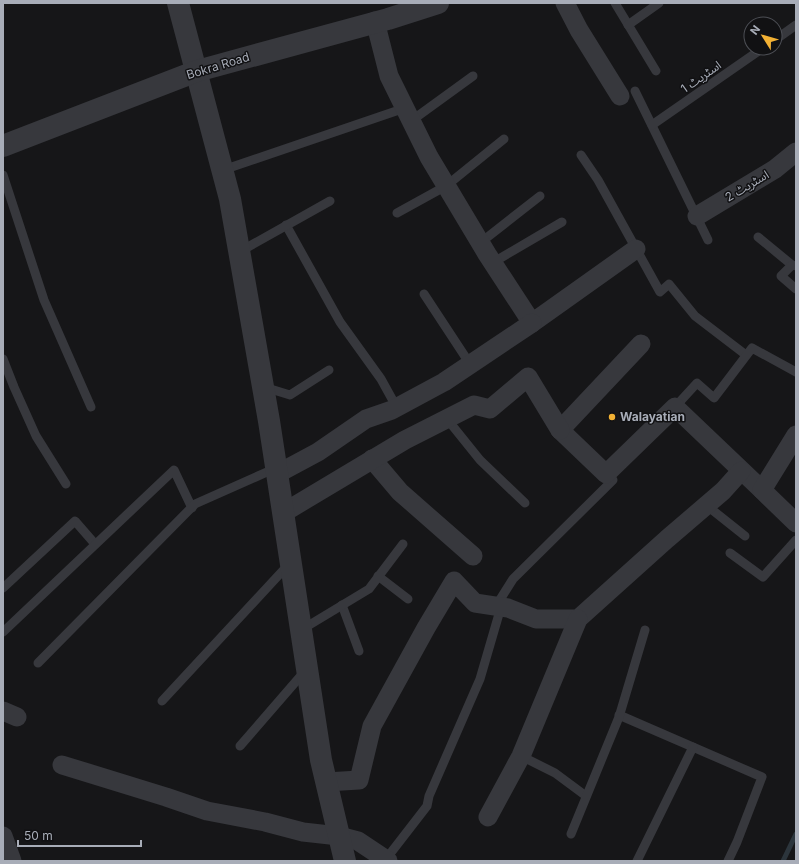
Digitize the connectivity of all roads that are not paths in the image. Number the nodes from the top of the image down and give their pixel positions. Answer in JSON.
{"nodes":[{"id":1,"x":178,"y":3,"type":"edge"},
{"id":2,"x":438,"y":3,"type":"edge"},
{"id":3,"x":565,"y":3,"type":"edge"},
{"id":4,"x":615,"y":3,"type":"edge"},
{"id":5,"x":659,"y":3,"type":"edge"},
{"id":6,"x":375,"y":21,"type":"junction"},
{"id":7,"x":628,"y":24,"type":"junction"},
{"id":8,"x":796,"y":26,"type":"edge"},
{"id":9,"x":783,"y":35,"type":"edge"},
{"id":10,"x":751,"y":56,"type":"edge"},
{"id":11,"x":197,"y":71,"type":"junction"},
{"id":12,"x":656,"y":71,"type":"dead end"},
{"id":13,"x":473,"y":76,"type":"dead end"},
{"id":14,"x":628,"y":94,"type":"joint"},
{"id":15,"x":408,"y":114,"type":"junction"},
{"id":16,"x":652,"y":125,"type":"junction"},
{"id":17,"x":504,"y":139,"type":"dead end"},
{"id":18,"x":3,"y":146,"type":"edge"},
{"id":19,"x":796,"y":152,"type":"edge"},
{"id":20,"x":581,"y":155,"type":"dead end"},
{"id":21,"x":222,"y":171,"type":"junction"},
{"id":22,"x":3,"y":175,"type":"edge"},
{"id":23,"x":446,"y":186,"type":"junction"},
{"id":24,"x":540,"y":196,"type":"dead end"},
{"id":25,"x":12,"y":201,"type":"junction"},
{"id":26,"x":330,"y":202,"type":"dead end"},
{"id":27,"x":3,"y":204,"type":"edge"},
{"id":28,"x":397,"y":213,"type":"dead end"},
{"id":29,"x":697,"y":216,"type":"junction"},
{"id":30,"x":562,"y":222,"type":"dead end"},
{"id":31,"x":286,"y":225,"type":"junction"},
{"id":32,"x":758,"y":237,"type":"dead end"},
{"id":33,"x":708,"y":240,"type":"dead end"},
{"id":34,"x":480,"y":243,"type":"junction"},
{"id":35,"x":636,"y":249,"type":"junction"},
{"id":36,"x":239,"y":252,"type":"junction"},
{"id":37,"x":492,"y":263,"type":"junction"},
{"id":38,"x":794,"y":265,"type":"edge"},
{"id":39,"x":796,"y":289,"type":"edge"},
{"id":40,"x":424,"y":294,"type":"dead end"},
{"id":41,"x":532,"y":323,"type":"junction"},
{"id":42,"x":641,"y":344,"type":"dead end"},
{"id":43,"x":746,"y":355,"type":"junction"},
{"id":44,"x":3,"y":359,"type":"edge"},
{"id":45,"x":470,"y":364,"type":"junction"},
{"id":46,"x":329,"y":370,"type":"dead end"},
{"id":47,"x":796,"y":372,"type":"edge"},
{"id":48,"x":263,"y":386,"type":"junction"},
{"id":49,"x":91,"y":407,"type":"dead end"},
{"id":50,"x":675,"y":407,"type":"junction"},
{"id":51,"x":397,"y":408,"type":"junction"},
{"id":52,"x":447,"y":419,"type":"junction"},
{"id":53,"x":560,"y":430,"type":"junction"},
{"id":54,"x":796,"y":435,"type":"edge"},
{"id":55,"x":372,"y":459,"type":"junction"},
{"id":56,"x":276,"y":471,"type":"junction"},
{"id":57,"x":741,"y":471,"type":"junction"},
{"id":58,"x":606,"y":474,"type":"junction"},
{"id":59,"x":66,"y":484,"type":"dead end"},
{"id":60,"x":762,"y":490,"type":"junction"},
{"id":61,"x":525,"y":503,"type":"dead end"},
{"id":62,"x":706,"y":505,"type":"junction"},
{"id":63,"x":192,"y":508,"type":"junction"},
{"id":64,"x":283,"y":513,"type":"junction"},
{"id":65,"x":796,"y":523,"type":"edge"},
{"id":66,"x":745,"y":536,"type":"dead end"},
{"id":67,"x":796,"y":540,"type":"edge"},
{"id":68,"x":95,"y":544,"type":"junction"},
{"id":69,"x":403,"y":544,"type":"dead end"},
{"id":70,"x":730,"y":553,"type":"dead end"},
{"id":71,"x":473,"y":556,"type":"dead end"},
{"id":72,"x":291,"y":563,"type":"junction"},
{"id":73,"x":378,"y":576,"type":"junction"},
{"id":74,"x":4,"y":584,"type":"edge"},
{"id":75,"x":408,"y":599,"type":"dead end"},
{"id":76,"x":342,"y":605,"type":"junction"},
{"id":77,"x":498,"y":606,"type":"junction"},
{"id":78,"x":578,"y":619,"type":"junction"},
{"id":79,"x":301,"y":630,"type":"junction"},
{"id":80,"x":646,"y":630,"type":"dead end"},
{"id":81,"x":3,"y":632,"type":"edge"},
{"id":82,"x":358,"y":651,"type":"dead end"},
{"id":83,"x":38,"y":663,"type":"dead end"},
{"id":84,"x":307,"y":668,"type":"junction"},
{"id":85,"x":162,"y":701,"type":"dead end"},
{"id":86,"x":619,"y":715,"type":"junction"},
{"id":87,"x":240,"y":746,"type":"dead end"},
{"id":88,"x":693,"y":747,"type":"junction"},
{"id":89,"x":521,"y":756,"type":"junction"},
{"id":90,"x":62,"y":765,"type":"dead end"},
{"id":91,"x":326,"y":782,"type":"junction"},
{"id":92,"x":586,"y":796,"type":"junction"},
{"id":93,"x":488,"y":817,"type":"dead end"},
{"id":94,"x":571,"y":834,"type":"dead end"},
{"id":95,"x":3,"y":836,"type":"edge"},
{"id":96,"x":339,"y":836,"type":"junction"},
{"id":97,"x":387,"y":860,"type":"edge"},
{"id":98,"x":12,"y":861,"type":"edge"},
{"id":99,"x":344,"y":861,"type":"edge"},
{"id":100,"x":637,"y":861,"type":"edge"},
{"id":101,"x":728,"y":861,"type":"edge"}],
"edges":[{"from":1,"to":11,"type":"street"},
{"from":2,"to":6,"type":"street","name":"Bokra Road"},
{"from":3,"to":14,"type":"street"},
{"from":4,"to":7,"type":"lane"},
{"from":5,"to":7,"type":"lane"},
{"from":6,"to":11,"type":"street","name":"Bokra Road"},
{"from":6,"to":15,"type":"street"},
{"from":7,"to":12,"type":"lane"},
{"from":8,"to":9,"type":"lane"},
{"from":10,"to":16,"type":"lane","name":"اسٹریٹ 1"},
{"from":11,"to":18,"type":"street","name":"Bokra Road"},
{"from":11,"to":21,"type":"street"},
{"from":13,"to":15,"type":"lane"},
{"from":14,"to":16,"type":"lane"},
{"from":15,"to":21,"type":"lane"},
{"from":15,"to":23,"type":"street"},
{"from":16,"to":29,"type":"lane"},
{"from":17,"to":23,"type":"lane"},
{"from":19,"to":29,"type":"street","name":"اسٹریٹ 2"},
{"from":20,"to":35,"type":"lane"},
{"from":21,"to":36,"type":"street"},
{"from":22,"to":25,"type":"lane"},
{"from":23,"to":28,"type":"lane"},
{"from":23,"to":34,"type":"street"},
{"from":24,"to":34,"type":"lane"},
{"from":25,"to":27,"type":"lane"},
{"from":25,"to":49,"type":"lane"},
{"from":26,"to":31,"type":"lane"},
{"from":29,"to":33,"type":"lane"},
{"from":30,"to":37,"type":"lane"},
{"from":31,"to":36,"type":"lane"},
{"from":31,"to":51,"type":"lane"},
{"from":32,"to":38,"type":"lane"},
{"from":34,"to":37,"type":"street"},
{"from":35,"to":41,"type":"street"},
{"from":35,"to":43,"type":"lane"},
{"from":36,"to":48,"type":"street"},
{"from":37,"to":41,"type":"street"},
{"from":38,"to":39,"type":"lane"},
{"from":40,"to":45,"type":"lane"},
{"from":41,"to":45,"type":"street"},
{"from":42,"to":53,"type":"street"},
{"from":43,"to":47,"type":"lane"},
{"from":43,"to":50,"type":"lane"},
{"from":44,"to":59,"type":"lane"},
{"from":45,"to":51,"type":"street"},
{"from":46,"to":48,"type":"lane"},
{"from":48,"to":56,"type":"street"},
{"from":50,"to":57,"type":"street"},
{"from":50,"to":58,"type":"street"},
{"from":51,"to":56,"type":"street"},
{"from":52,"to":53,"type":"street"},
{"from":52,"to":55,"type":"street"},
{"from":52,"to":61,"type":"lane"},
{"from":53,"to":58,"type":"street"},
{"from":54,"to":60,"type":"street"},
{"from":55,"to":64,"type":"street"},
{"from":55,"to":71,"type":"street"},
{"from":56,"to":63,"type":"lane"},
{"from":56,"to":64,"type":"street"},
{"from":57,"to":60,"type":"street"},
{"from":57,"to":62,"type":"street"},
{"from":58,"to":77,"type":"lane"},
{"from":60,"to":65,"type":"street"},
{"from":62,"to":66,"type":"lane"},
{"from":62,"to":78,"type":"street"},
{"from":63,"to":68,"type":"lane"},
{"from":63,"to":83,"type":"lane"},
{"from":64,"to":72,"type":"street"},
{"from":67,"to":70,"type":"lane"},
{"from":68,"to":74,"type":"lane"},
{"from":68,"to":81,"type":"lane"},
{"from":69,"to":73,"type":"lane"},
{"from":72,"to":79,"type":"street"},
{"from":72,"to":85,"type":"lane"},
{"from":73,"to":75,"type":"lane"},
{"from":73,"to":76,"type":"lane"},
{"from":76,"to":79,"type":"lane"},
{"from":76,"to":82,"type":"lane"},
{"from":77,"to":78,"type":"street"},
{"from":77,"to":91,"type":"street"},
{"from":77,"to":97,"type":"lane"},
{"from":78,"to":89,"type":"street"},
{"from":79,"to":84,"type":"street"},
{"from":80,"to":86,"type":"lane"},
{"from":84,"to":87,"type":"lane"},
{"from":84,"to":91,"type":"street"},
{"from":86,"to":88,"type":"lane"},
{"from":86,"to":92,"type":"lane"},
{"from":88,"to":100,"type":"lane"},
{"from":88,"to":101,"type":"lane"},
{"from":89,"to":92,"type":"lane"},
{"from":89,"to":93,"type":"street"},
{"from":90,"to":96,"type":"street"},
{"from":91,"to":96,"type":"street"},
{"from":92,"to":94,"type":"lane"},
{"from":95,"to":98,"type":"street"},
{"from":96,"to":97,"type":"street"},
{"from":96,"to":99,"type":"street"}]}
